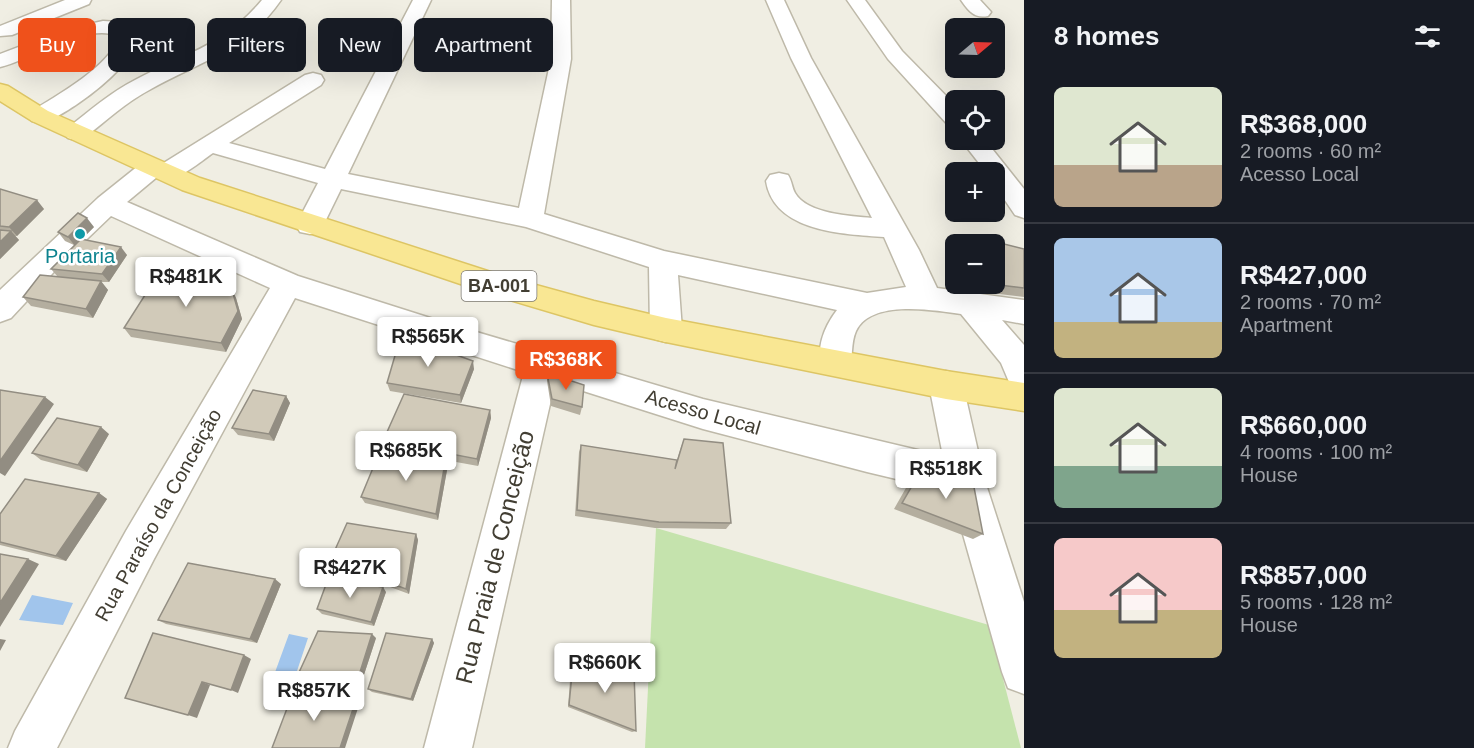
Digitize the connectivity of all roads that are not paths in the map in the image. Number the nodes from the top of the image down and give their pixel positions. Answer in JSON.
{"nodes":[{"id":1,"x":82,"y":0,"type":"edge"},
{"id":2,"x":272,"y":0,"type":"edge"},
{"id":3,"x":422,"y":0,"type":"edge"},
{"id":4,"x":561,"y":0,"type":"edge"},
{"id":5,"x":775,"y":0,"type":"edge"},
{"id":6,"x":856,"y":0,"type":"edge"},
{"id":7,"x":53,"y":5,"type":"edge"},
{"id":8,"x":2,"y":30,"type":"edge"},
{"id":9,"x":1,"y":61,"type":"edge"},
{"id":10,"x":313,"y":80,"type":"dead end"},
{"id":11,"x":0,"y":91,"type":"edge"},
{"id":12,"x":74,"y":95,"type":"junction"},
{"id":13,"x":945,"y":108,"type":"edge"},
{"id":14,"x":107,"y":110,"type":"junction"},
{"id":15,"x":40,"y":116,"type":"junction"},
{"id":16,"x":76,"y":133,"type":"junction"},
{"id":17,"x":210,"y":145,"type":"junction"},
{"id":18,"x":981,"y":150,"type":"edge"},
{"id":19,"x":159,"y":170,"type":"junction"},
{"id":20,"x":332,"y":179,"type":"junction"},
{"id":21,"x":778,"y":181,"type":"dead end"},
{"id":22,"x":107,"y":204,"type":"junction"},
{"id":23,"x":1024,"y":209,"type":"edge"},
{"id":24,"x":530,"y":219,"type":"junction"},
{"id":25,"x":310,"y":225,"type":"junction"},
{"id":26,"x":893,"y":230,"type":"junction"},
{"id":27,"x":663,"y":261,"type":"junction"},
{"id":28,"x":288,"y":284,"type":"junction"},
{"id":29,"x":926,"y":298,"type":"junction"},
{"id":30,"x":970,"y":304,"type":"junction"},
{"id":31,"x":868,"y":305,"type":"junction"},
{"id":32,"x":0,"y":310,"type":"edge"},
{"id":33,"x":1024,"y":312,"type":"edge"},
{"id":34,"x":666,"y":330,"type":"junction"},
{"id":35,"x":836,"y":362,"type":"junction"},
{"id":36,"x":542,"y":365,"type":"junction"},
{"id":37,"x":1024,"y":380,"type":"edge"},
{"id":38,"x":946,"y":385,"type":"junction"},
{"id":39,"x":1024,"y":397,"type":"edge"},
{"id":40,"x":966,"y":478,"type":"junction"},
{"id":41,"x":1016,"y":614,"type":"edge"},
{"id":42,"x":1024,"y":672,"type":"edge"},
{"id":43,"x":32,"y":748,"type":"edge"},
{"id":44,"x":448,"y":748,"type":"edge"}],
"edges":[{"from":1,"to":7,"type":"street"},
{"from":2,"to":14,"type":"street"},
{"from":3,"to":20,"type":"street"},
{"from":4,"to":24,"type":"street"},
{"from":5,"to":26,"type":"street"},
{"from":6,"to":13,"type":"street"},
{"from":7,"to":8,"type":"street"},
{"from":8,"to":9,"type":"street"},
{"from":9,"to":12,"type":"street"},
{"from":10,"to":17,"type":"street"},
{"from":11,"to":15,"type":"main road","number":"BA-001"},
{"from":12,"to":14,"type":"street"},
{"from":12,"to":15,"type":"street"},
{"from":14,"to":16,"type":"street"},
{"from":15,"to":16,"type":"main road","number":"BA-001"},
{"from":16,"to":19,"type":"main road","number":"BA-001"},
{"from":17,"to":19,"type":"street"},
{"from":17,"to":20,"type":"street"},
{"from":18,"to":23,"type":"street"},
{"from":19,"to":22,"type":"street"},
{"from":19,"to":25,"type":"main road","number":"BA-001"},
{"from":20,"to":24,"type":"street"},
{"from":20,"to":25,"type":"street"},
{"from":21,"to":26,"type":"street"},
{"from":22,"to":28,"type":"street","name":"Acesso Local"},
{"from":22,"to":32,"type":"street"},
{"from":24,"to":27,"type":"street"},
{"from":25,"to":34,"type":"main road","number":"BA-001"},
{"from":26,"to":29,"type":"street"},
{"from":27,"to":31,"type":"street"},
{"from":27,"to":34,"type":"street"},
{"from":28,"to":36,"type":"street","name":"Acesso Local"},
{"from":28,"to":43,"type":"street","name":"Rua Paraíso da Conceição"},
{"from":29,"to":30,"type":"street"},
{"from":29,"to":31,"type":"street"},
{"from":30,"to":33,"type":"street"},
{"from":30,"to":37,"type":"street"},
{"from":31,"to":35,"type":"street"},
{"from":34,"to":35,"type":"main road","number":"BA-001"},
{"from":35,"to":38,"type":"main road","number":"BA-001"},
{"from":36,"to":40,"type":"street","name":"Acesso Local"},
{"from":36,"to":44,"type":"street","name":"Rua Praia de Conceição"},
{"from":38,"to":39,"type":"main road","number":"BA-001"},
{"from":38,"to":40,"type":"street"},
{"from":40,"to":41,"type":"street"},
{"from":41,"to":42,"type":"street"}]}
